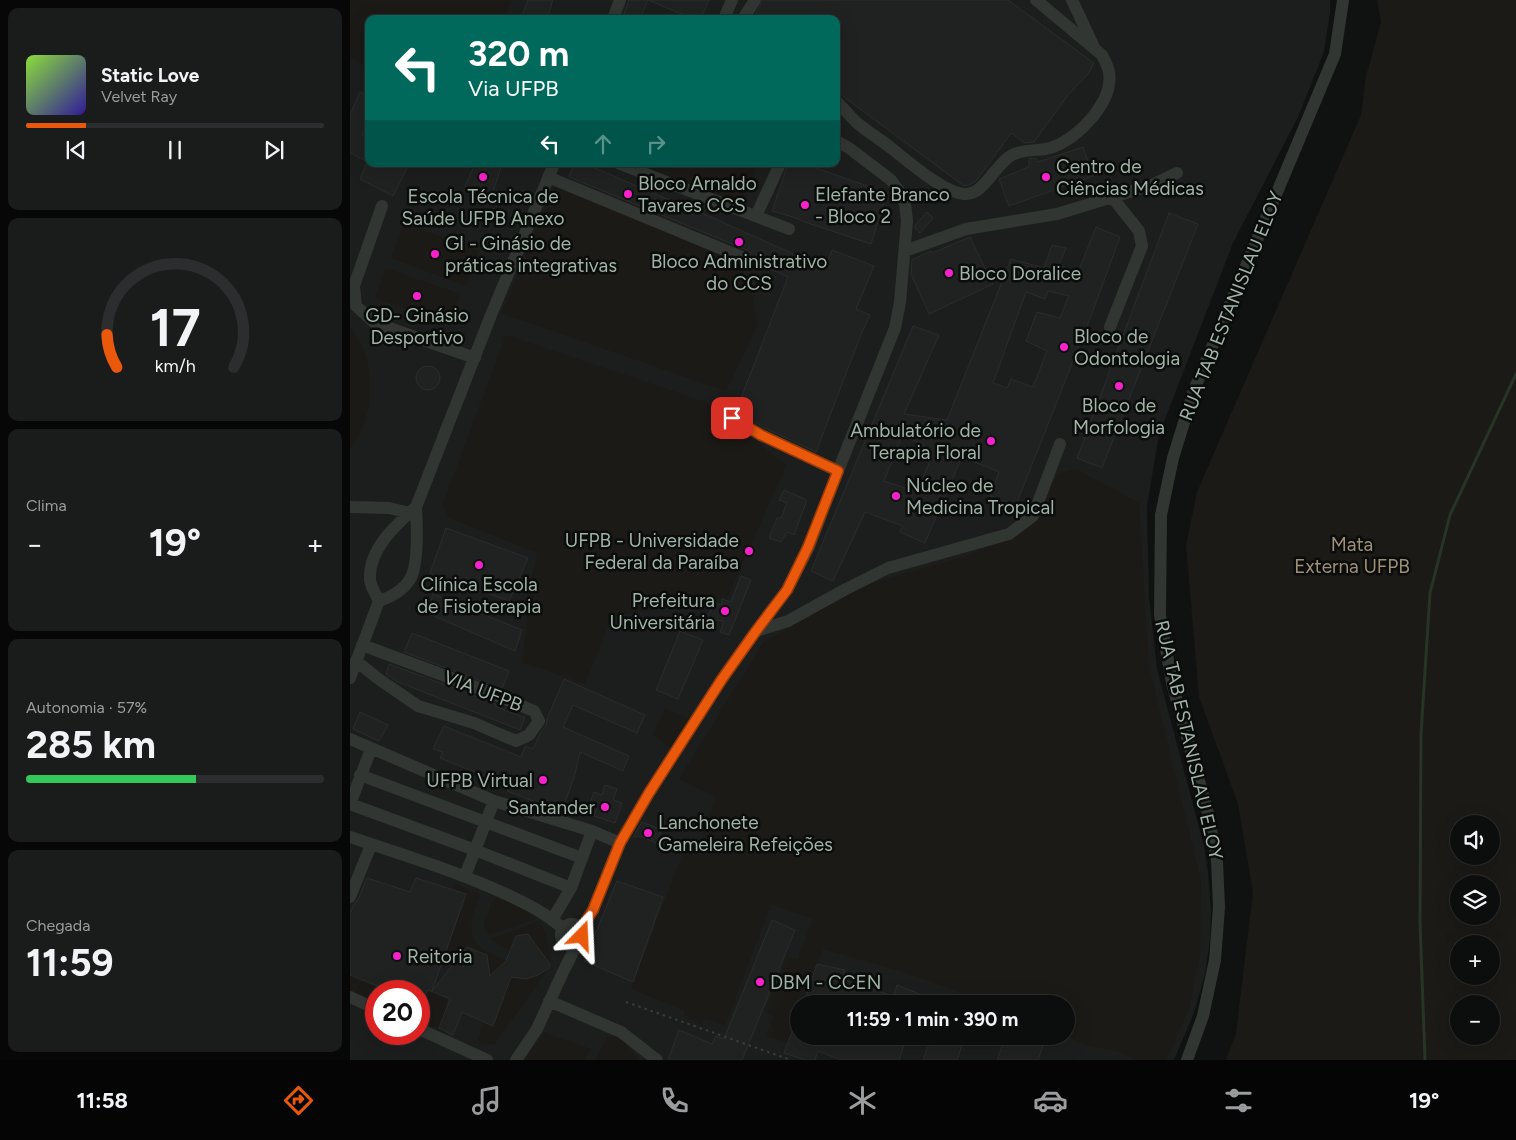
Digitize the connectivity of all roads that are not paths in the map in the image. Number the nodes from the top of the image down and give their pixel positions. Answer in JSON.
{"nodes":[{"id":1,"x":620,"y":0,"type":"edge"},
{"id":2,"x":732,"y":0,"type":"edge"},
{"id":3,"x":756,"y":0,"type":"edge"},
{"id":4,"x":1036,"y":0,"type":"edge"},
{"id":5,"x":1072,"y":0,"type":"edge"},
{"id":6,"x":1343,"y":0,"type":"edge"},
{"id":7,"x":614,"y":15,"type":"edge"},
{"id":8,"x":726,"y":15,"type":"edge"},
{"id":9,"x":747,"y":15,"type":"edge"},
{"id":10,"x":1095,"y":50,"type":"junction"},
{"id":11,"x":840,"y":105,"type":"edge"},
{"id":12,"x":840,"y":143,"type":"edge"},
{"id":13,"x":553,"y":167,"type":"edge"},
{"id":14,"x":628,"y":167,"type":"edge"},
{"id":15,"x":779,"y":167,"type":"edge"},
{"id":16,"x":1177,"y":172,"type":"dead end"},
{"id":17,"x":548,"y":177,"type":"junction"},
{"id":18,"x":1112,"y":198,"type":"junction"},
{"id":19,"x":382,"y":206,"type":"dead end"},
{"id":20,"x":756,"y":216,"type":"junction"},
{"id":21,"x":789,"y":228,"type":"dead end"},
{"id":22,"x":905,"y":250,"type":"junction"},
{"id":23,"x":744,"y":258,"type":"dead end"},
{"id":24,"x":1110,"y":327,"type":"dead end"},
{"id":25,"x":475,"y":358,"type":"junction"},
{"id":26,"x":732,"y":418,"type":"dead end"},
{"id":27,"x":1060,"y":444,"type":"dead end"},
{"id":28,"x":838,"y":471,"type":"junction"},
{"id":29,"x":350,"y":506,"type":"edge"},
{"id":30,"x":414,"y":511,"type":"junction"},
{"id":31,"x":379,"y":601,"type":"junction"},
{"id":32,"x":756,"y":631,"type":"junction"},
{"id":33,"x":362,"y":645,"type":"junction"},
{"id":34,"x":356,"y":661,"type":"junction"},
{"id":35,"x":350,"y":678,"type":"edge"},
{"id":36,"x":350,"y":739,"type":"edge"},
{"id":37,"x":370,"y":749,"type":"junction"},
{"id":38,"x":360,"y":775,"type":"junction"},
{"id":39,"x":494,"y":801,"type":"junction"},
{"id":40,"x":350,"y":804,"type":"edge"},
{"id":41,"x":485,"y":822,"type":"junction"},
{"id":42,"x":592,"y":831,"type":"junction"},
{"id":43,"x":350,"y":837,"type":"edge"},
{"id":44,"x":620,"y":843,"type":"junction"},
{"id":45,"x":371,"y":844,"type":"junction"},
{"id":46,"x":474,"y":850,"type":"junction"},
{"id":47,"x":582,"y":858,"type":"junction"},
{"id":48,"x":464,"y":876,"type":"junction"},
{"id":49,"x":570,"y":888,"type":"junction"},
{"id":50,"x":350,"y":897,"type":"edge"},
{"id":51,"x":552,"y":920,"type":"junction"},
{"id":52,"x":562,"y":929,"type":"junction"},
{"id":53,"x":581,"y":929,"type":"junction"},
{"id":54,"x":572,"y":944,"type":"junction"},
{"id":55,"x":350,"y":997,"type":"edge"},
{"id":56,"x":549,"y":1001,"type":"junction"},
{"id":57,"x":365,"y":1004,"type":"edge"},
{"id":58,"x":430,"y":1034,"type":"edge"},
{"id":59,"x":487,"y":1060,"type":"edge"},
{"id":60,"x":516,"y":1060,"type":"edge"},
{"id":61,"x":657,"y":1060,"type":"edge"},
{"id":62,"x":1188,"y":1060,"type":"edge"}],
"edges":[{"from":1,"to":7,"type":"street"},
{"from":2,"to":8,"type":"street"},
{"from":3,"to":9,"type":"street"},
{"from":4,"to":10,"type":"street"},
{"from":5,"to":10,"type":"street"},
{"from":6,"to":62,"type":"street","name":"RUA TAB ESTANISLAU ELOY"},
{"from":10,"to":11,"type":"street"},
{"from":12,"to":22,"type":"street"},
{"from":13,"to":17,"type":"street"},
{"from":14,"to":20,"type":"street"},
{"from":15,"to":20,"type":"street"},
{"from":16,"to":18,"type":"street"},
{"from":17,"to":23,"type":"street"},
{"from":17,"to":25,"type":"street"},
{"from":18,"to":22,"type":"street"},
{"from":18,"to":24,"type":"street"},
{"from":19,"to":25,"type":"street"},
{"from":20,"to":21,"type":"street"},
{"from":22,"to":28,"type":"street"},
{"from":25,"to":30,"type":"street"},
{"from":26,"to":28,"type":"street"},
{"from":27,"to":32,"type":"street"},
{"from":28,"to":32,"type":"street"},
{"from":29,"to":30,"type":"street"},
{"from":30,"to":31,"type":"street"},
{"from":30,"to":31,"type":"street"},
{"from":31,"to":33,"type":"street"},
{"from":32,"to":44,"type":"street"},
{"from":33,"to":34,"type":"street"},
{"from":33,"to":34,"type":"street","name":"VIA UFPB"},
{"from":34,"to":35,"type":"street"},
{"from":36,"to":37,"type":"street"},
{"from":37,"to":38,"type":"street"},
{"from":37,"to":39,"type":"street"},
{"from":38,"to":40,"type":"street"},
{"from":38,"to":41,"type":"street"},
{"from":39,"to":41,"type":"street"},
{"from":39,"to":42,"type":"street"},
{"from":40,"to":46,"type":"street"},
{"from":41,"to":46,"type":"street"},
{"from":41,"to":47,"type":"street"},
{"from":42,"to":44,"type":"street"},
{"from":42,"to":47,"type":"street"},
{"from":43,"to":45,"type":"street"},
{"from":44,"to":53,"type":"street"},
{"from":45,"to":48,"type":"street"},
{"from":45,"to":50,"type":"street"},
{"from":46,"to":48,"type":"street"},
{"from":46,"to":49,"type":"street"},
{"from":47,"to":49,"type":"street"},
{"from":48,"to":51,"type":"street"},
{"from":49,"to":51,"type":"street"},
{"from":51,"to":52,"type":"street"},
{"from":52,"to":53,"type":"street"},
{"from":52,"to":54,"type":"street"},
{"from":53,"to":54,"type":"street"},
{"from":54,"to":56,"type":"street"},
{"from":55,"to":57,"type":"street"},
{"from":56,"to":60,"type":"street"},
{"from":56,"to":61,"type":"street"},
{"from":58,"to":59,"type":"street"}]}
